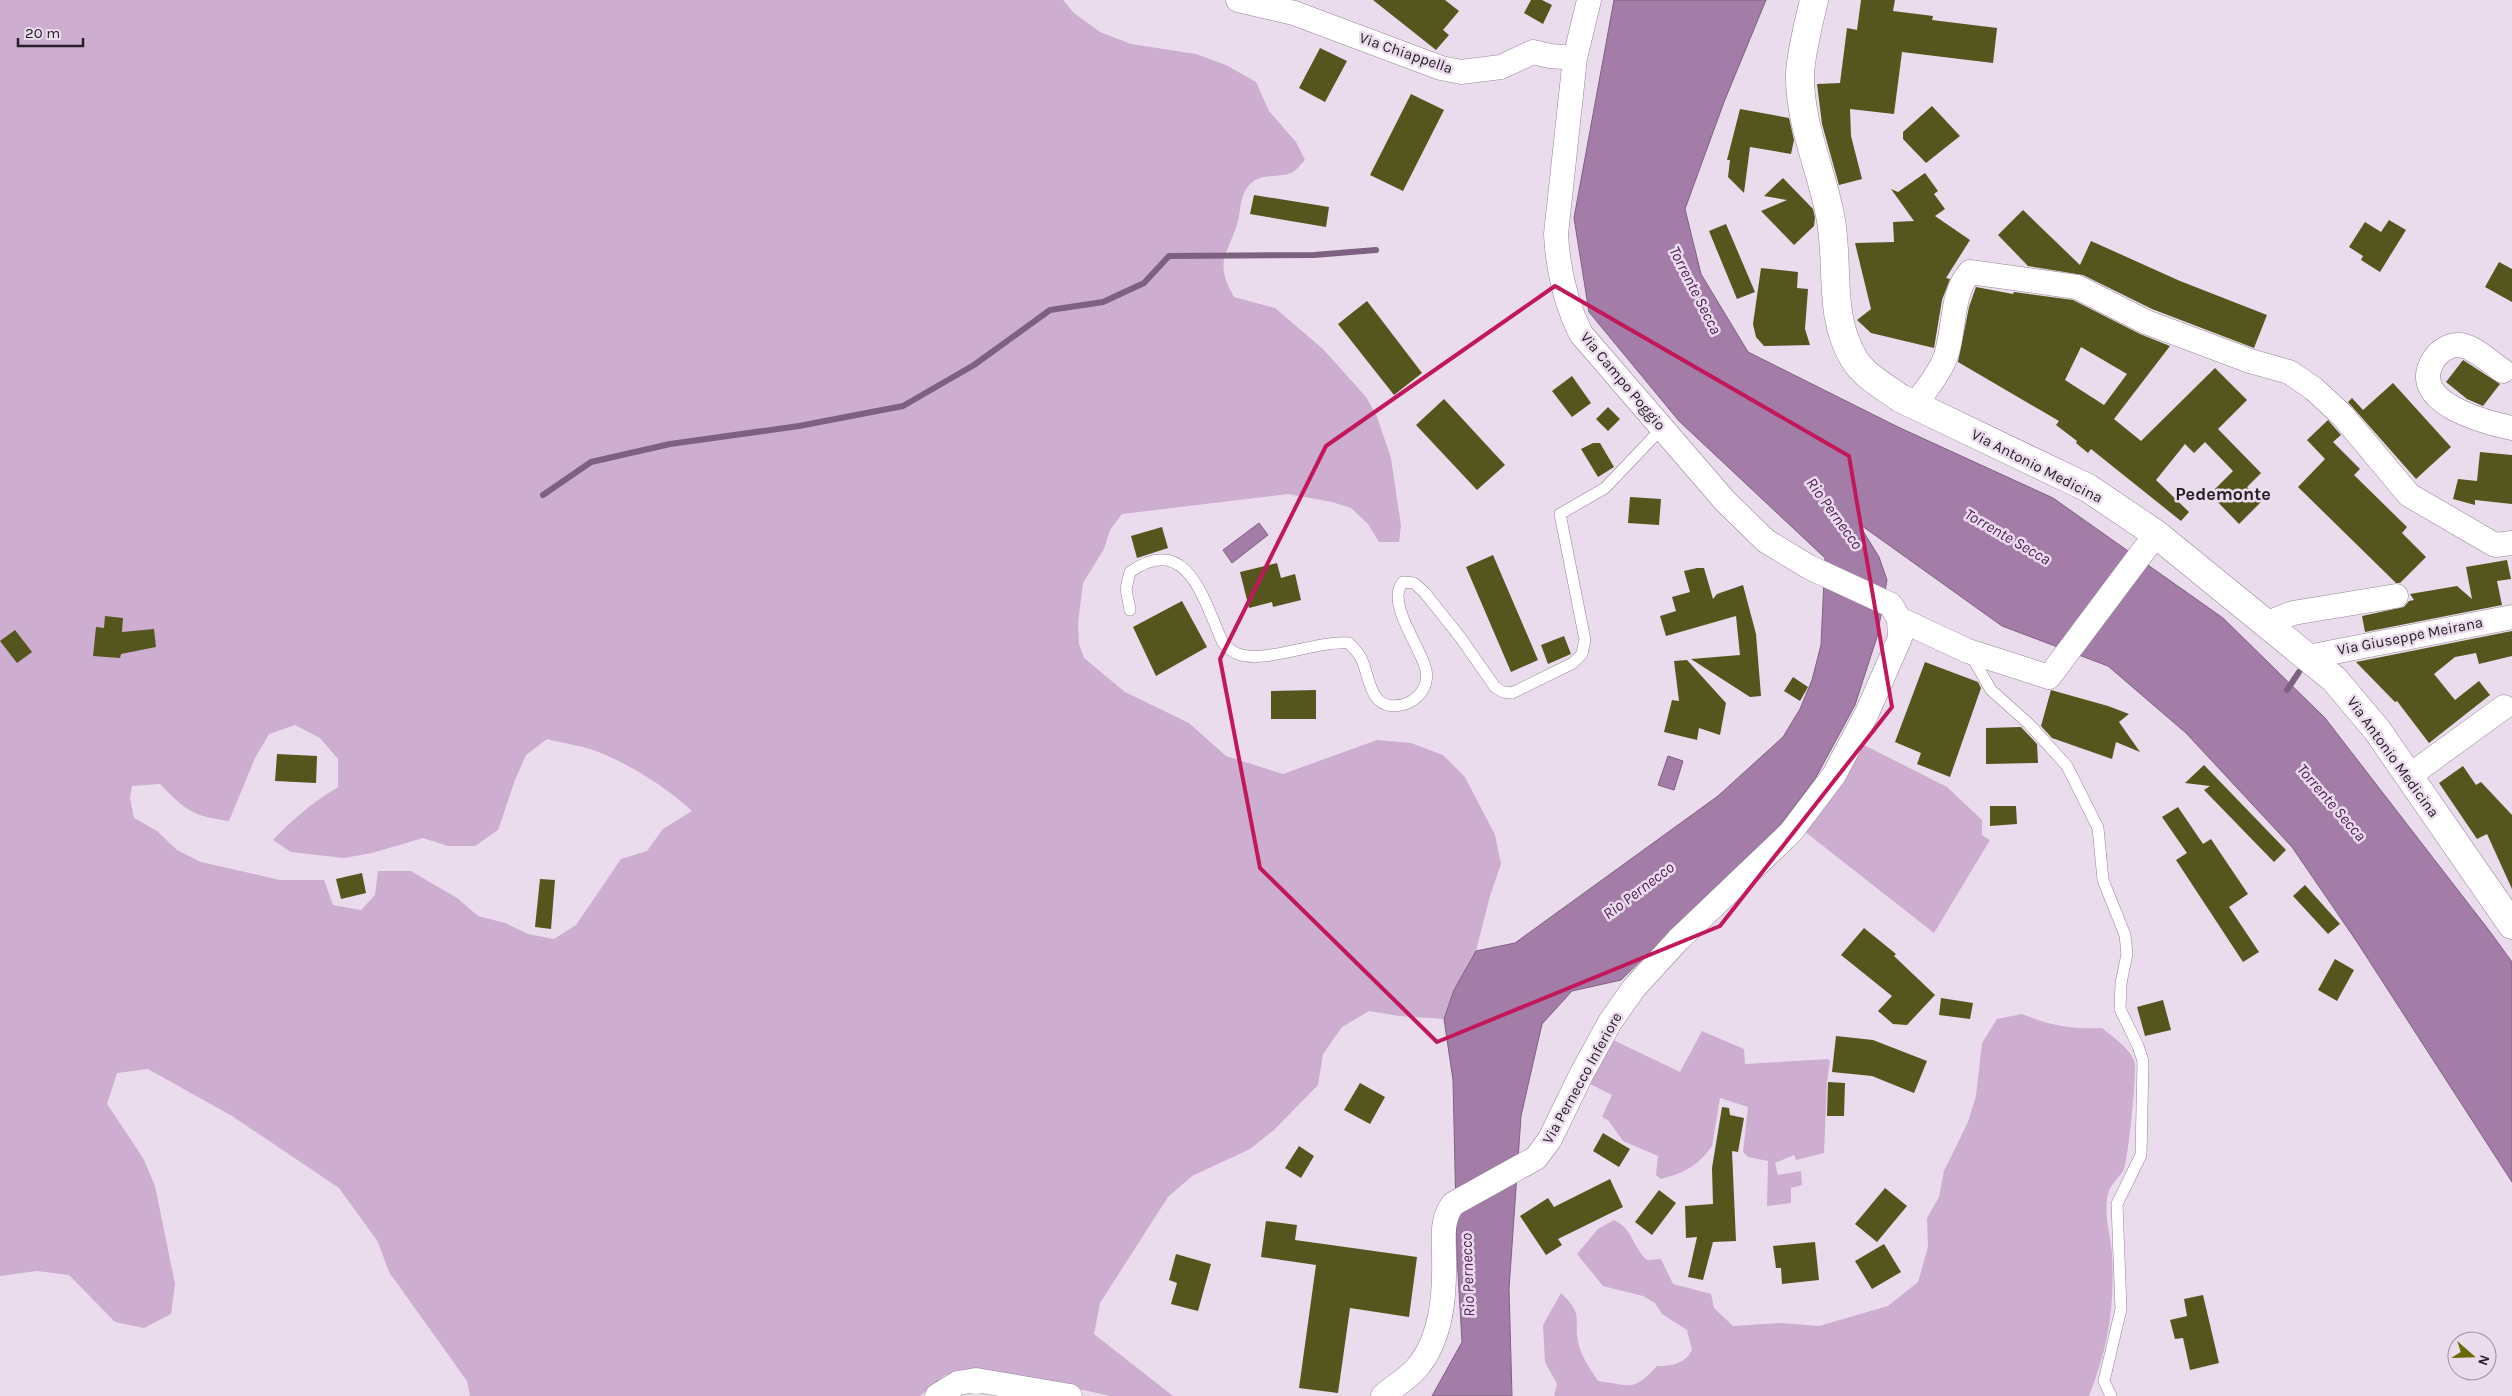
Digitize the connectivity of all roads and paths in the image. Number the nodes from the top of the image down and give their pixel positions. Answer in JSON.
{"nodes":[{"id":1,"x":1238,"y":0,"type":"edge"},
{"id":2,"x":1589,"y":0,"type":"edge"},
{"id":3,"x":1814,"y":0,"type":"edge"},
{"id":4,"x":1575,"y":58,"type":"junction"},
{"id":5,"x":2503,"y":371,"type":"dead end"},
{"id":6,"x":1915,"y":405,"type":"junction"},
{"id":7,"x":1663,"y":427,"type":"junction"},
{"id":8,"x":2512,"y":428,"type":"edge"},
{"id":9,"x":2153,"y":539,"type":"junction"},
{"id":10,"x":2512,"y":542,"type":"edge"},
{"id":11,"x":2396,"y":596,"type":"dead end"},
{"id":12,"x":1130,"y":610,"type":"dead end"},
{"id":13,"x":1895,"y":612,"type":"junction"},
{"id":14,"x":2512,"y":617,"type":"edge"},
{"id":15,"x":2265,"y":624,"type":"junction"},
{"id":16,"x":1968,"y":651,"type":"junction"},
{"id":17,"x":2308,"y":657,"type":"junction"},
{"id":18,"x":2504,"y":706,"type":"dead end"},
{"id":19,"x":2409,"y":776,"type":"junction"},
{"id":20,"x":2512,"y":925,"type":"edge"},
{"id":21,"x":938,"y":1396,"type":"edge"},
{"id":22,"x":1070,"y":1396,"type":"edge"},
{"id":23,"x":1383,"y":1396,"type":"edge"},
{"id":24,"x":2111,"y":1396,"type":"edge"}],
"edges":[{"from":1,"to":4,"type":"street","name":"Via Chiappella"},
{"from":2,"to":4,"type":"street","name":"Via Campo Poggio"},
{"from":3,"to":6,"type":"main road","name":"Via Antonio Medicina"},
{"from":4,"to":7,"type":"street","name":"Via Campo Poggio"},
{"from":5,"to":8,"type":"street"},
{"from":6,"to":9,"type":"main road","name":"Via Antonio Medicina"},
{"from":6,"to":10,"type":"street"},
{"from":7,"to":12,"type":"lane"},
{"from":7,"to":13,"type":"street","name":"Via Campo Poggio"},
{"from":9,"to":15,"type":"main road","name":"Via Antonio Medicina"},
{"from":9,"to":16,"type":"street","name":"Via Campo Poggio"},
{"from":11,"to":15,"type":"street"},
{"from":13,"to":16,"type":"street","name":"Via Campo Poggio"},
{"from":13,"to":23,"type":"street","name":"Via Pernecco Inferiore"},
{"from":14,"to":17,"type":"street","name":"Via Giuseppe Meirana"},
{"from":15,"to":17,"type":"main road","name":"Via Antonio Medicina"},
{"from":16,"to":24,"type":"lane"},
{"from":17,"to":19,"type":"main road","name":"Via Antonio Medicina"},
{"from":18,"to":19,"type":"street"},
{"from":19,"to":20,"type":"main road","name":"Via Antonio Medicina"},
{"from":21,"to":22,"type":"street"}]}
